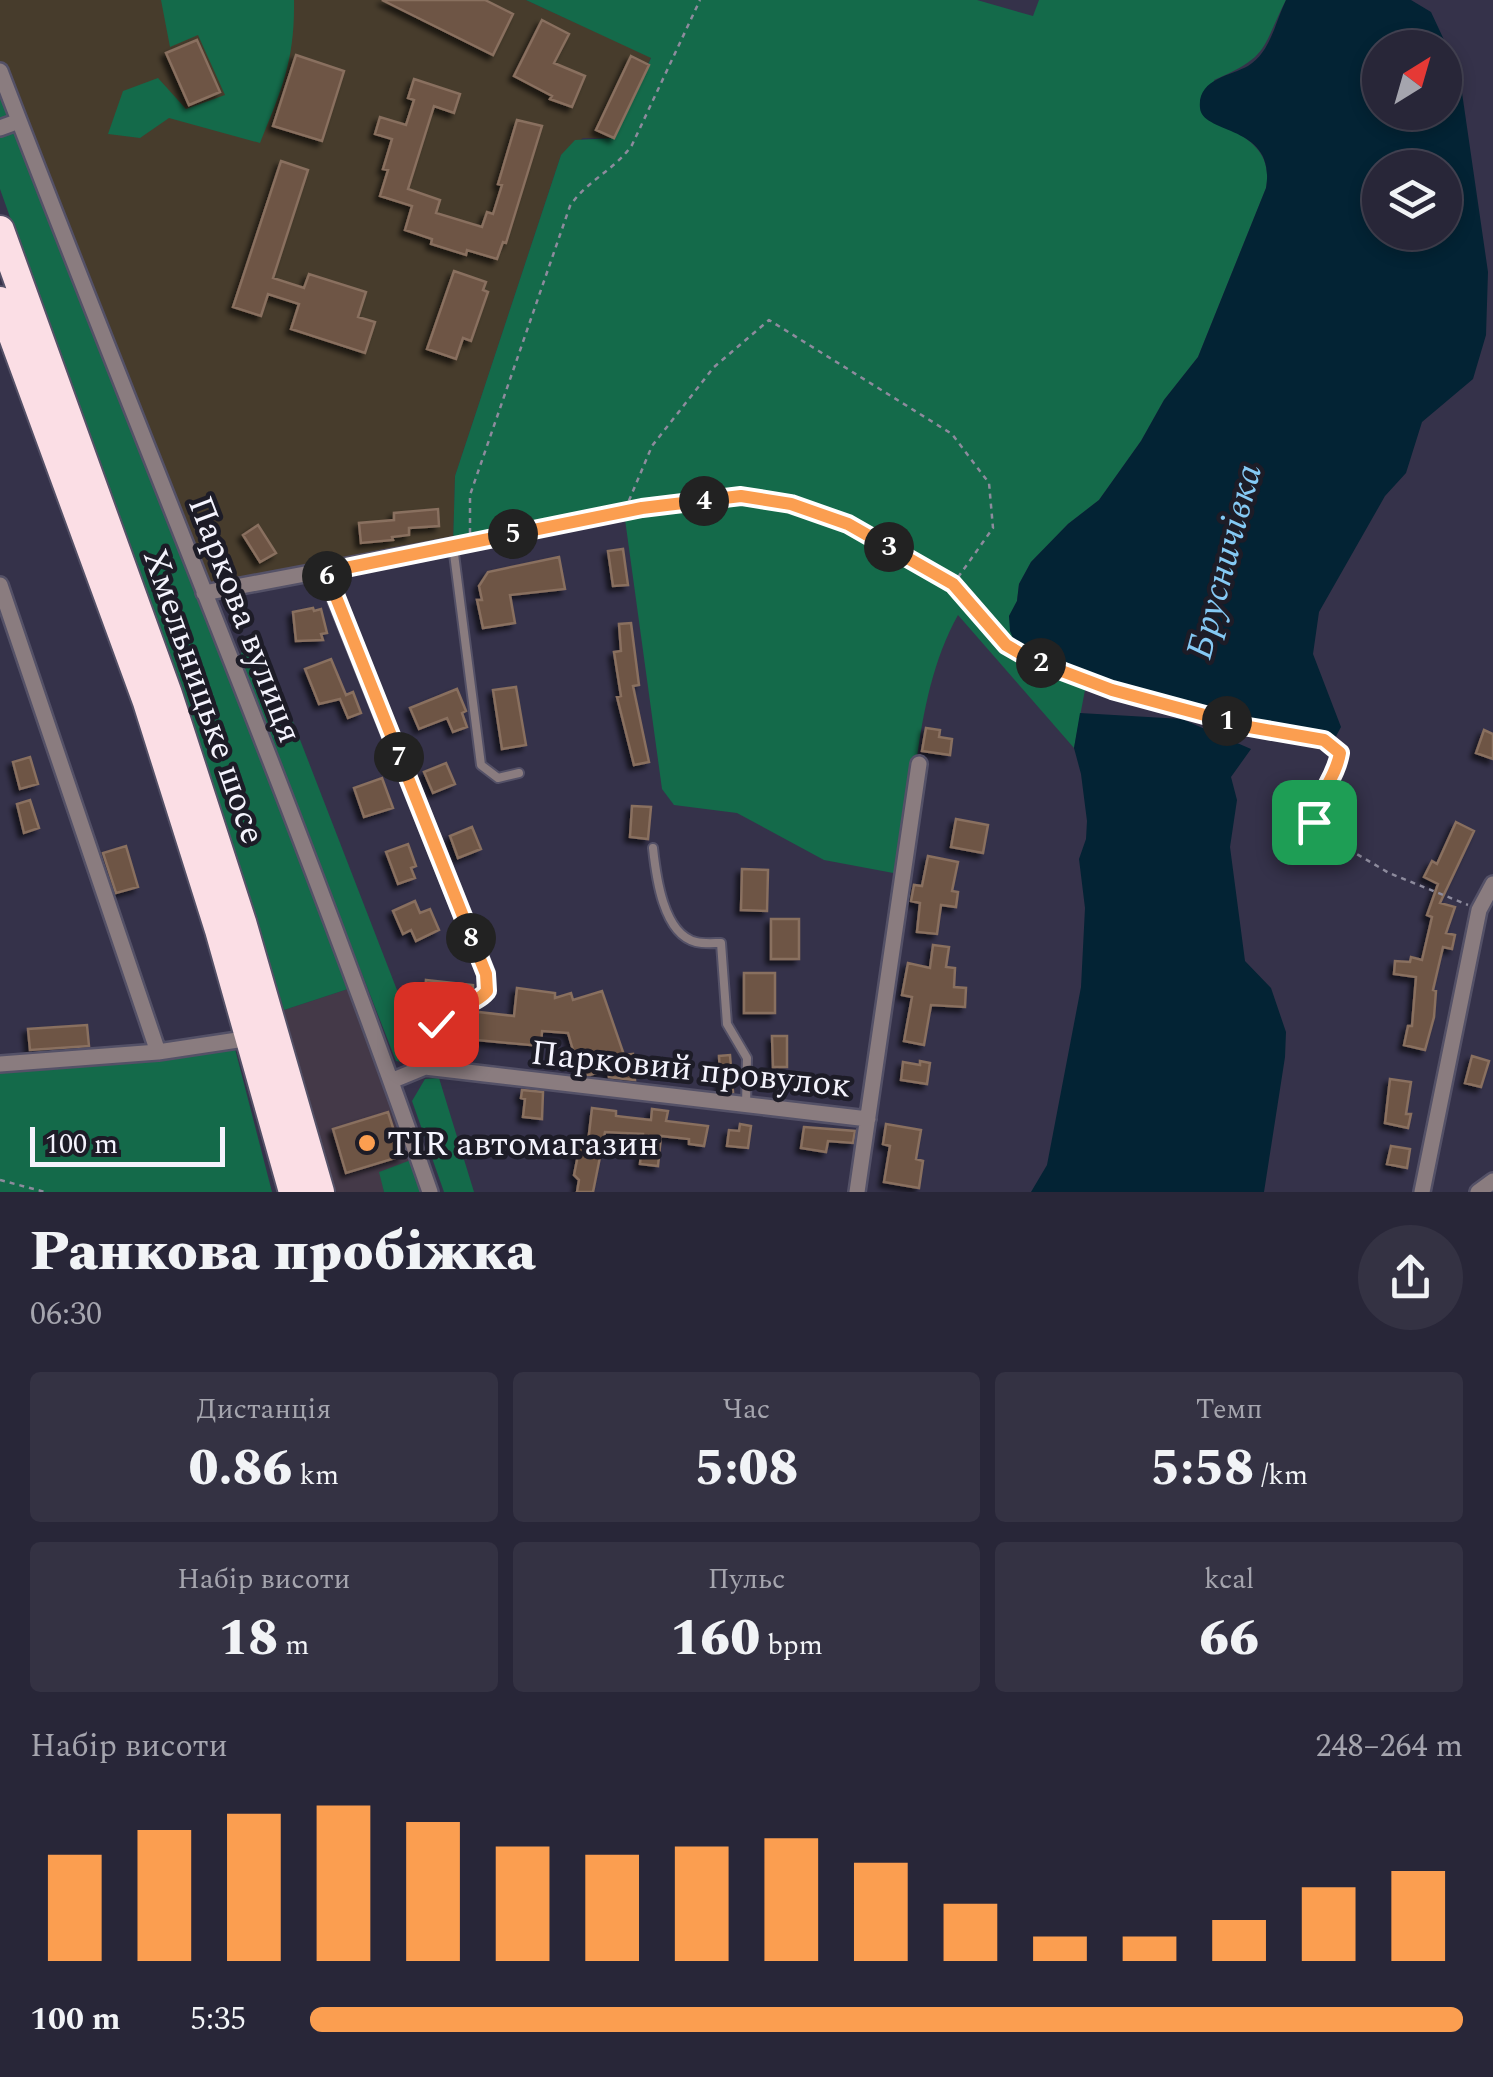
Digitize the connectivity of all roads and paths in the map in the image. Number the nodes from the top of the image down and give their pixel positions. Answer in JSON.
{"nodes":[{"id":1,"x":700,"y":0,"type":"edge"},
{"id":2,"x":0,"y":71,"type":"edge"},
{"id":3,"x":19,"y":122,"type":"junction"},
{"id":4,"x":0,"y":128,"type":"edge"},
{"id":5,"x":0,"y":230,"type":"edge"},
{"id":6,"x":0,"y":301,"type":"edge"},
{"id":7,"x":624,"y":512,"type":"junction"},
{"id":8,"x":470,"y":543,"type":"junction"},
{"id":9,"x":452,"y":546,"type":"junction"},
{"id":10,"x":326,"y":572,"type":"junction"},
{"id":11,"x":953,"y":584,"type":"junction"},
{"id":12,"x":0,"y":585,"type":"edge"},
{"id":13,"x":204,"y":593,"type":"junction"},
{"id":14,"x":919,"y":764,"type":"dead end"},
{"id":15,"x":519,"y":772,"type":"dead end"},
{"id":16,"x":653,"y":848,"type":"dead end"},
{"id":17,"x":1493,"y":884,"type":"edge"},
{"id":18,"x":1478,"y":910,"type":"junction"},
{"id":19,"x":250,"y":1038,"type":"junction"},
{"id":20,"x":158,"y":1052,"type":"junction"},
{"id":21,"x":0,"y":1064,"type":"edge"},
{"id":22,"x":425,"y":1067,"type":"junction"},
{"id":23,"x":391,"y":1081,"type":"junction"},
{"id":24,"x":746,"y":1106,"type":"junction"},
{"id":25,"x":868,"y":1119,"type":"junction"},
{"id":26,"x":0,"y":1180,"type":"edge"},
{"id":27,"x":1493,"y":1181,"type":"edge"},
{"id":28,"x":45,"y":1192,"type":"edge"},
{"id":29,"x":293,"y":1192,"type":"edge"},
{"id":30,"x":320,"y":1192,"type":"edge"},
{"id":31,"x":430,"y":1192,"type":"edge"},
{"id":32,"x":857,"y":1192,"type":"edge"},
{"id":33,"x":1422,"y":1192,"type":"edge"},
{"id":34,"x":1478,"y":1192,"type":"edge"}],
"edges":[{"from":1,"to":8,"type":"path"},
{"from":2,"to":3,"type":"street","name":"Паркова вулиця"},
{"from":3,"to":4,"type":"street"},
{"from":3,"to":13,"type":"street","name":"Паркова вулиця"},
{"from":5,"to":30,"type":"highway","name":"Хмельницьке шосе"},
{"from":6,"to":19,"type":"highway","name":"Хмельницьке шосе"},
{"from":7,"to":8,"type":"path"},
{"from":7,"to":11,"type":"path"},
{"from":7,"to":11,"type":"path"},
{"from":8,"to":9,"type":"path"},
{"from":9,"to":10,"type":"street"},
{"from":9,"to":15,"type":"lane"},
{"from":10,"to":13,"type":"street"},
{"from":10,"to":22,"type":"street"},
{"from":11,"to":18,"type":"path"},
{"from":12,"to":20,"type":"street"},
{"from":13,"to":23,"type":"street","name":"Паркова вулиця"},
{"from":14,"to":25,"type":"street"},
{"from":16,"to":24,"type":"lane"},
{"from":17,"to":18,"type":"street"},
{"from":18,"to":33,"type":"street"},
{"from":19,"to":20,"type":"street"},
{"from":19,"to":29,"type":"highway","name":"Хмельницьке шосе"},
{"from":20,"to":21,"type":"street"},
{"from":22,"to":23,"type":"street","name":"Парковий провулок"},
{"from":22,"to":24,"type":"street","name":"Парковий провулок"},
{"from":23,"to":31,"type":"street","name":"Паркова вулиця"},
{"from":24,"to":25,"type":"street","name":"Парковий провулок"},
{"from":25,"to":32,"type":"street"},
{"from":26,"to":28,"type":"path"},
{"from":27,"to":34,"type":"street"}]}
